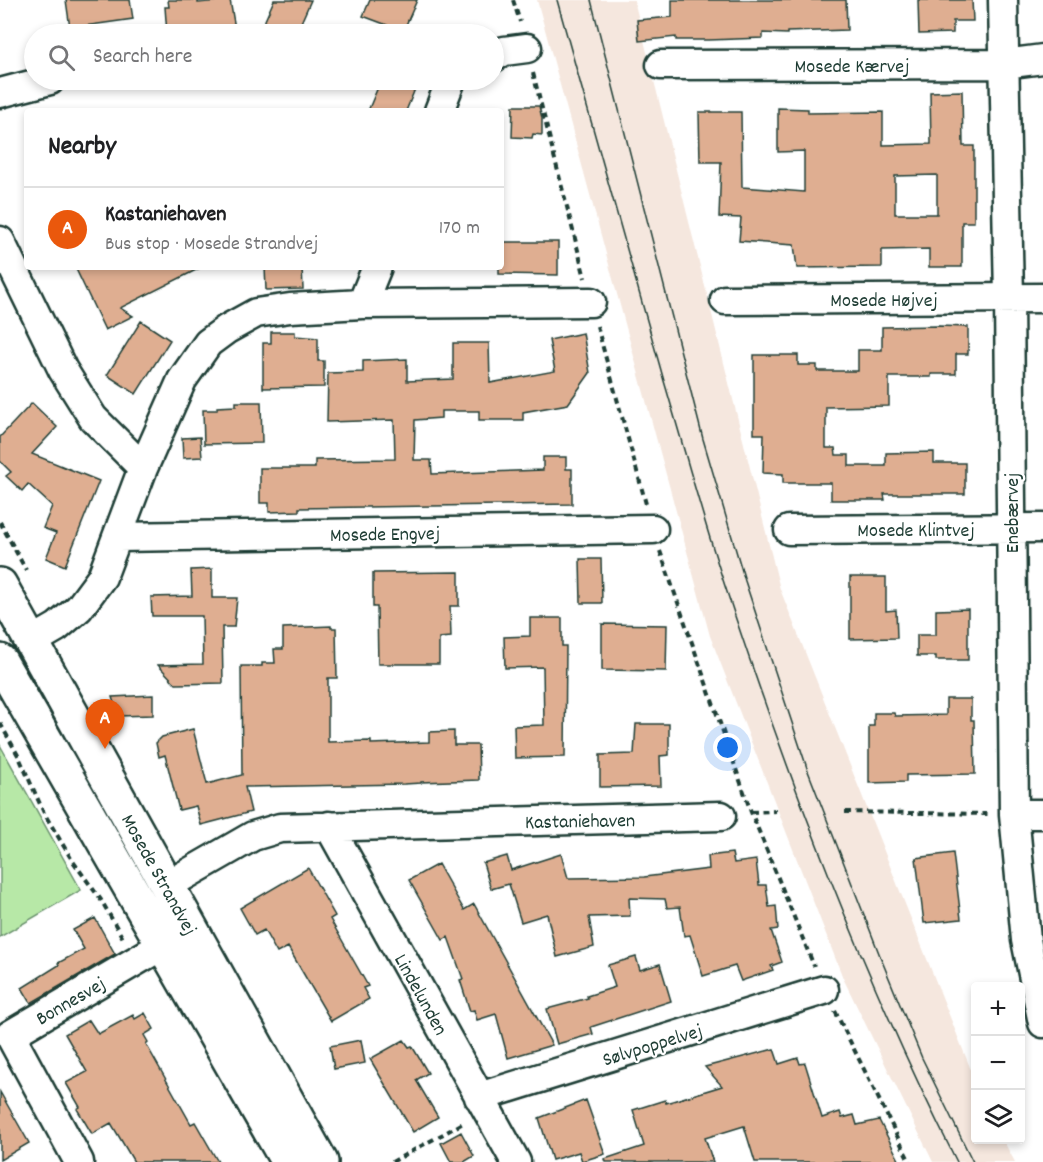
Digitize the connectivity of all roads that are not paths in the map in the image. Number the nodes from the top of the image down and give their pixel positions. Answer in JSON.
{"nodes":[{"id":1,"x":1004,"y":0,"type":"edge"},
{"id":2,"x":527,"y":48,"type":"road end"},
{"id":3,"x":504,"y":51,"type":"edge"},
{"id":4,"x":1043,"y":59,"type":"edge"},
{"id":5,"x":1004,"y":64,"type":"junction"},
{"id":6,"x":661,"y":65,"type":"dead end"},
{"id":7,"x":24,"y":87,"type":"edge"},
{"id":8,"x":448,"y":90,"type":"edge"},
{"id":9,"x":0,"y":93,"type":"edge"},
{"id":10,"x":440,"y":108,"type":"edge"},
{"id":11,"x":0,"y":241,"type":"edge"},
{"id":12,"x":376,"y":270,"type":"edge"},
{"id":13,"x":1009,"y":298,"type":"junction"},
{"id":14,"x":1043,"y":298,"type":"edge"},
{"id":15,"x":725,"y":300,"type":"dead end"},
{"id":16,"x":591,"y":302,"type":"road end"},
{"id":17,"x":362,"y":304,"type":"junction"},
{"id":18,"x":143,"y":468,"type":"junction"},
{"id":19,"x":1011,"y":528,"type":"junction"},
{"id":20,"x":1043,"y":528,"type":"edge"},
{"id":21,"x":653,"y":529,"type":"road end"},
{"id":22,"x":789,"y":530,"type":"dead end"},
{"id":23,"x":118,"y":537,"type":"junction"},
{"id":24,"x":0,"y":585,"type":"edge"},
{"id":25,"x":31,"y":642,"type":"junction"},
{"id":26,"x":0,"y":661,"type":"edge"},
{"id":27,"x":1014,"y":814,"type":"junction"},
{"id":28,"x":1043,"y":814,"type":"edge"},
{"id":29,"x":721,"y":816,"type":"dead end"},
{"id":30,"x":329,"y":826,"type":"junction"},
{"id":31,"x":166,"y":886,"type":"junction"},
{"id":32,"x":163,"y":945,"type":"junction"},
{"id":33,"x":824,"y":990,"type":"road end"},
{"id":34,"x":1043,"y":1023,"type":"edge"},
{"id":35,"x":482,"y":1103,"type":"junction"},
{"id":36,"x":80,"y":1162,"type":"edge"},
{"id":37,"x":288,"y":1162,"type":"edge"},
{"id":38,"x":321,"y":1162,"type":"edge"},
{"id":39,"x":516,"y":1162,"type":"edge"}],
"edges":[{"from":1,"to":5,"type":"street","name":"Enebærvej"},
{"from":2,"to":3,"type":"street"},
{"from":4,"to":5,"type":"street","name":"Mosede Kærvej"},
{"from":5,"to":6,"type":"street","name":"Mosede Kærvej"},
{"from":5,"to":13,"type":"street","name":"Enebærvej"},
{"from":7,"to":9,"type":"street"},
{"from":8,"to":10,"type":"street"},
{"from":11,"to":18,"type":"street"},
{"from":12,"to":17,"type":"street"},
{"from":13,"to":14,"type":"street","name":"Mosede Højvej"},
{"from":13,"to":15,"type":"street","name":"Mosede Højvej"},
{"from":13,"to":19,"type":"street","name":"Enebærvej"},
{"from":16,"to":17,"type":"street"},
{"from":17,"to":18,"type":"street"},
{"from":18,"to":23,"type":"street"},
{"from":19,"to":20,"type":"street","name":"Mosede Klintvej"},
{"from":19,"to":22,"type":"street","name":"Mosede Klintvej"},
{"from":19,"to":27,"type":"street","name":"Enebærvej"},
{"from":21,"to":23,"type":"street","name":"Mosede Engvej"},
{"from":23,"to":25,"type":"street"},
{"from":24,"to":25,"type":"main road","name":"Mosede Strandvej"},
{"from":25,"to":31,"type":"main road","name":"Mosede Strandvej"},
{"from":26,"to":32,"type":"main road","name":"Mosede Strandvej"},
{"from":27,"to":28,"type":"street"},
{"from":27,"to":34,"type":"street","name":"Enebærvej"},
{"from":29,"to":30,"type":"street","name":"Kastaniehaven"},
{"from":30,"to":31,"type":"street","name":"Kastaniehaven"},
{"from":30,"to":35,"type":"street","name":"Lindelunden"},
{"from":31,"to":38,"type":"main road","name":"Mosede Strandvej"},
{"from":32,"to":36,"type":"street","name":"Bonnesvej"},
{"from":32,"to":37,"type":"main road","name":"Mosede Strandvej"},
{"from":33,"to":35,"type":"street","name":"Sølvpoppelvej"},
{"from":35,"to":39,"type":"street","name":"Lindelunden"}]}
